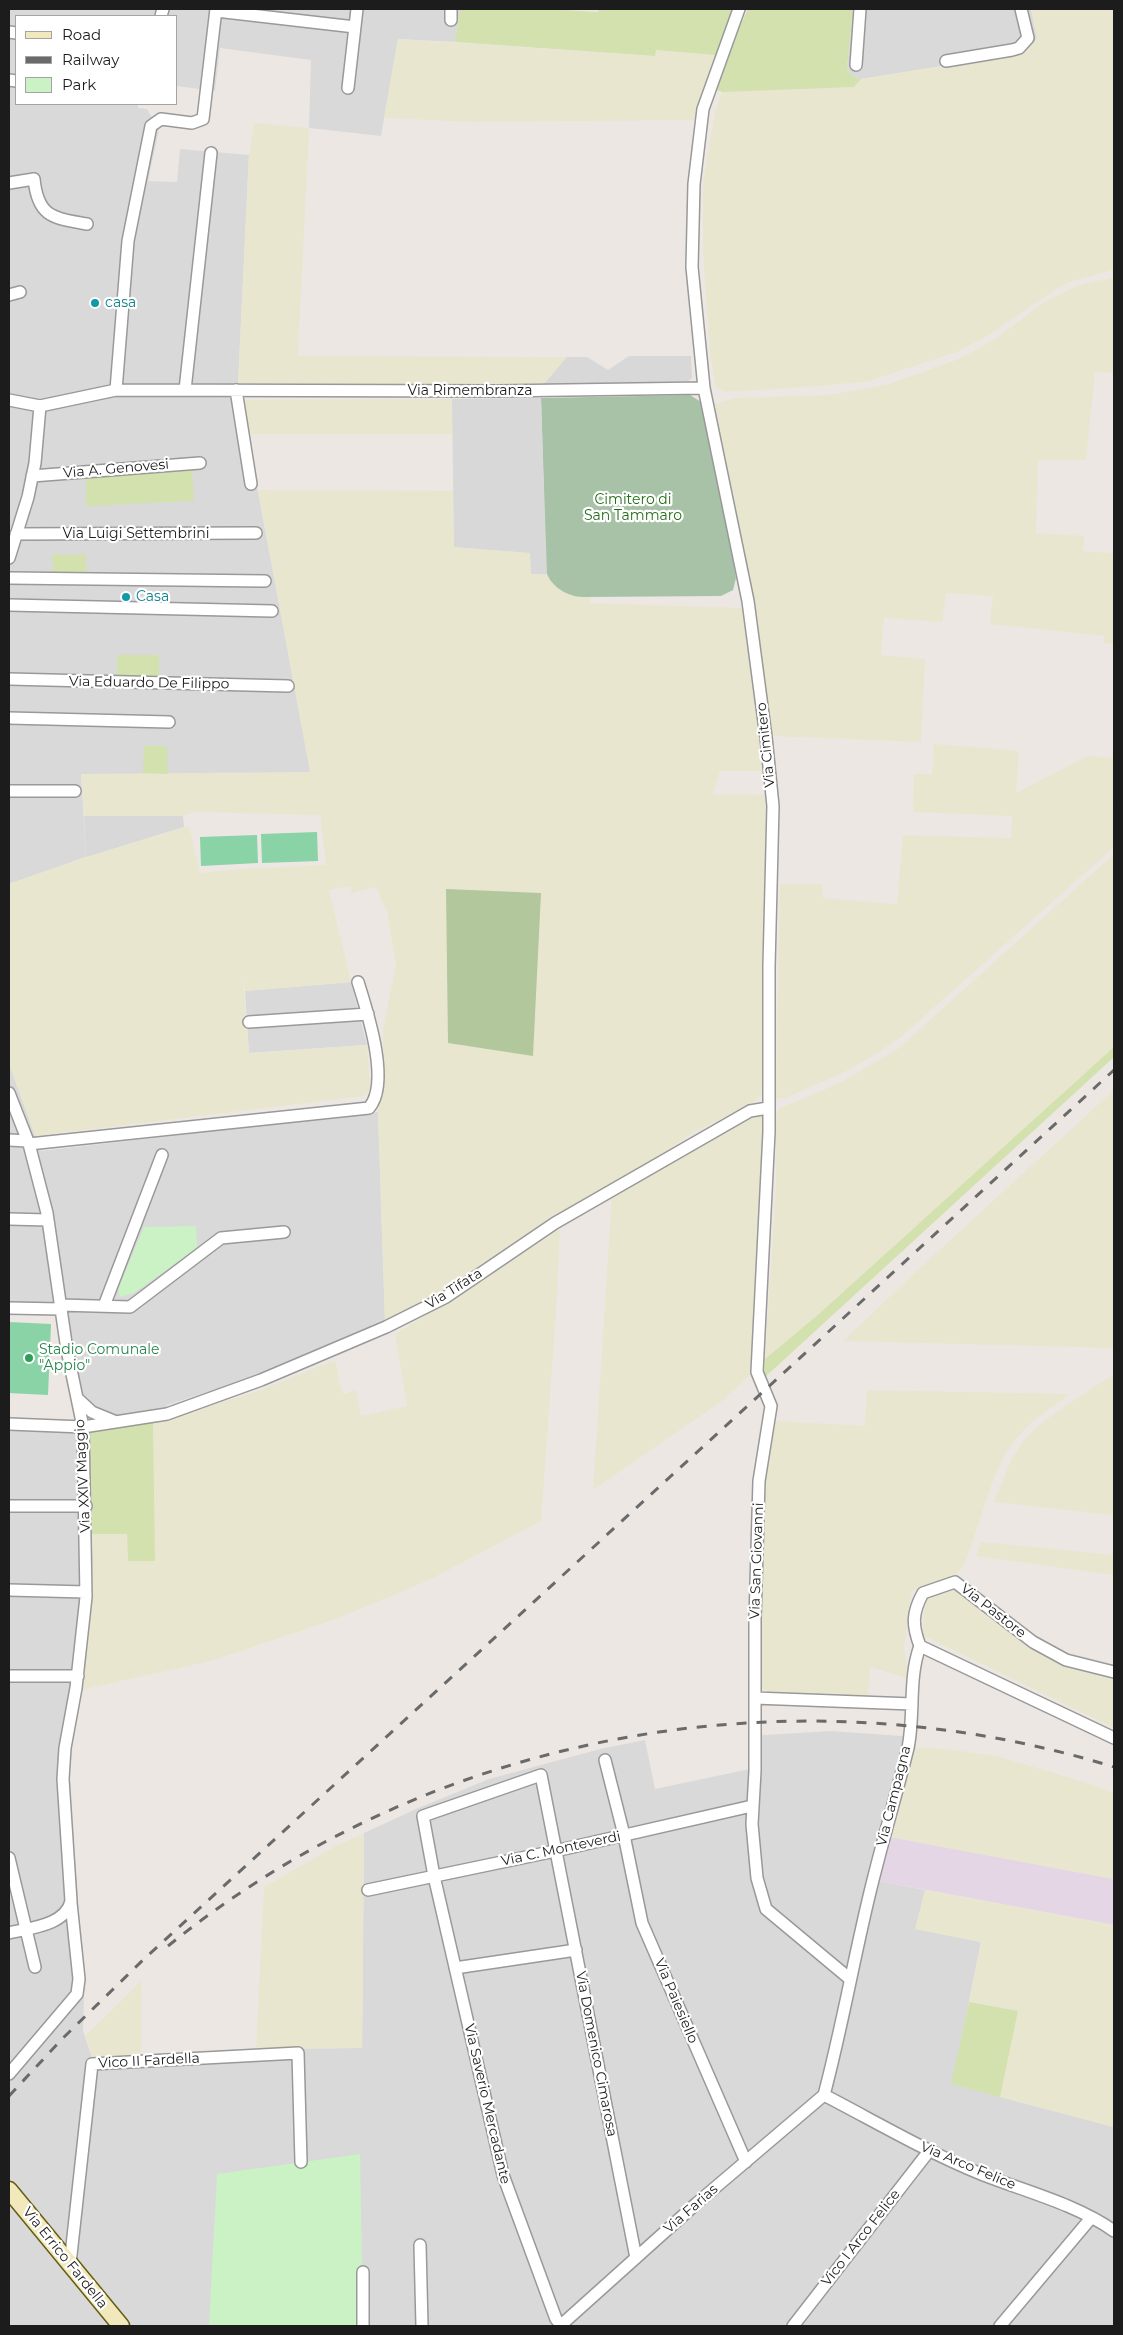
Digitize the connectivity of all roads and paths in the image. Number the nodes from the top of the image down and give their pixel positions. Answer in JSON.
{"nodes":[{"id":1,"x":357,"y":9,"type":"edge"},
{"id":2,"x":739,"y":9,"type":"edge"},
{"id":3,"x":860,"y":9,"type":"edge"},
{"id":4,"x":1021,"y":9,"type":"edge"},
{"id":5,"x":216,"y":10,"type":"edge"},
{"id":6,"x":355,"y":27,"type":"junction"},
{"id":7,"x":946,"y":61,"type":"dead end"},
{"id":8,"x":856,"y":65,"type":"dead end"},
{"id":9,"x":348,"y":88,"type":"dead end"},
{"id":10,"x":212,"y":153,"type":"dead end"},
{"id":11,"x":9,"y":184,"type":"edge"},
{"id":12,"x":87,"y":224,"type":"dead end"},
{"id":13,"x":704,"y":388,"type":"junction"},
{"id":14,"x":116,"y":390,"type":"junction"},
{"id":15,"x":185,"y":390,"type":"junction"},
{"id":16,"x":236,"y":390,"type":"junction"},
{"id":17,"x":9,"y":400,"type":"edge"},
{"id":18,"x":40,"y":406,"type":"junction"},
{"id":19,"x":200,"y":463,"type":"dead end"},
{"id":20,"x":32,"y":476,"type":"junction"},
{"id":21,"x":251,"y":484,"type":"dead end"},
{"id":22,"x":16,"y":534,"type":"junction"},
{"id":23,"x":256,"y":534,"type":"dead end"},
{"id":24,"x":9,"y":558,"type":"edge"},
{"id":25,"x":9,"y":578,"type":"edge"},
{"id":26,"x":265,"y":581,"type":"dead end"},
{"id":27,"x":9,"y":605,"type":"edge"},
{"id":28,"x":272,"y":611,"type":"dead end"},
{"id":29,"x":9,"y":679,"type":"edge"},
{"id":30,"x":288,"y":686,"type":"dead end"},
{"id":31,"x":9,"y":718,"type":"edge"},
{"id":32,"x":169,"y":722,"type":"dead end"},
{"id":33,"x":9,"y":791,"type":"edge"},
{"id":34,"x":75,"y":791,"type":"dead end"},
{"id":35,"x":358,"y":982,"type":"dead end"},
{"id":36,"x":368,"y":1014,"type":"junction"},
{"id":37,"x":249,"y":1022,"type":"dead end"},
{"id":38,"x":9,"y":1093,"type":"edge"},
{"id":39,"x":768,"y":1108,"type":"junction"},
{"id":40,"x":9,"y":1140,"type":"edge"},
{"id":41,"x":28,"y":1143,"type":"junction"},
{"id":42,"x":162,"y":1155,"type":"dead end"},
{"id":43,"x":9,"y":1219,"type":"edge"},
{"id":44,"x":48,"y":1220,"type":"junction"},
{"id":45,"x":284,"y":1232,"type":"dead end"},
{"id":46,"x":104,"y":1306,"type":"junction"},
{"id":47,"x":61,"y":1307,"type":"junction"},
{"id":48,"x":9,"y":1308,"type":"edge"},
{"id":49,"x":76,"y":1397,"type":"junction"},
{"id":50,"x":118,"y":1422,"type":"junction"},
{"id":51,"x":9,"y":1424,"type":"edge"},
{"id":52,"x":83,"y":1427,"type":"junction"},
{"id":53,"x":9,"y":1506,"type":"edge"},
{"id":54,"x":86,"y":1506,"type":"junction"},
{"id":55,"x":9,"y":1590,"type":"edge"},
{"id":56,"x":86,"y":1592,"type":"junction"},
{"id":57,"x":920,"y":1646,"type":"junction"},
{"id":58,"x":1114,"y":1672,"type":"edge"},
{"id":59,"x":9,"y":1676,"type":"edge"},
{"id":60,"x":78,"y":1676,"type":"junction"},
{"id":61,"x":755,"y":1698,"type":"junction"},
{"id":62,"x":912,"y":1704,"type":"junction"},
{"id":63,"x":1114,"y":1738,"type":"edge"},
{"id":64,"x":605,"y":1760,"type":"dead end"},
{"id":65,"x":752,"y":1806,"type":"junction"},
{"id":66,"x":624,"y":1835,"type":"junction"},
{"id":67,"x":555,"y":1851,"type":"junction"},
{"id":68,"x":9,"y":1858,"type":"edge"},
{"id":69,"x":434,"y":1876,"type":"junction"},
{"id":70,"x":368,"y":1890,"type":"dead end"},
{"id":71,"x":71,"y":1901,"type":"junction"},
{"id":72,"x":26,"y":1929,"type":"junction"},
{"id":73,"x":9,"y":1933,"type":"edge"},
{"id":74,"x":576,"y":1950,"type":"junction"},
{"id":75,"x":35,"y":1967,"type":"dead end"},
{"id":76,"x":455,"y":1968,"type":"junction"},
{"id":77,"x":850,"y":1979,"type":"junction"},
{"id":78,"x":9,"y":2074,"type":"edge"},
{"id":79,"x":824,"y":2095,"type":"junction"},
{"id":80,"x":929,"y":2151,"type":"junction"},
{"id":81,"x":301,"y":2162,"type":"dead end"},
{"id":82,"x":746,"y":2162,"type":"junction"},
{"id":83,"x":9,"y":2190,"type":"edge"},
{"id":84,"x":1091,"y":2218,"type":"junction"},
{"id":85,"x":1114,"y":2231,"type":"edge"},
{"id":86,"x":420,"y":2245,"type":"dead end"},
{"id":87,"x":636,"y":2258,"type":"junction"},
{"id":88,"x":70,"y":2264,"type":"junction"},
{"id":89,"x":363,"y":2272,"type":"dead end"},
{"id":90,"x":121,"y":2326,"type":"edge"},
{"id":91,"x":363,"y":2326,"type":"edge"},
{"id":92,"x":422,"y":2326,"type":"edge"},
{"id":93,"x":561,"y":2326,"type":"edge"},
{"id":94,"x":793,"y":2326,"type":"edge"},
{"id":95,"x":1000,"y":2326,"type":"edge"}],
"edges":[{"from":1,"to":6,"type":"street"},
{"from":2,"to":13,"type":"street","name":"Via Cimitero"},
{"from":3,"to":8,"type":"street"},
{"from":4,"to":7,"type":"street"},
{"from":5,"to":6,"type":"street"},
{"from":5,"to":14,"type":"street"},
{"from":6,"to":9,"type":"street"},
{"from":10,"to":15,"type":"street"},
{"from":11,"to":12,"type":"street"},
{"from":13,"to":16,"type":"street","name":"Via Rimembranza"},
{"from":13,"to":39,"type":"street","name":"Via Cimitero"},
{"from":14,"to":15,"type":"street","name":"Via Rimembranza"},
{"from":14,"to":18,"type":"street","name":"Via Rimembranza"},
{"from":15,"to":16,"type":"street","name":"Via Rimembranza"},
{"from":16,"to":21,"type":"street"},
{"from":17,"to":18,"type":"street"},
{"from":18,"to":20,"type":"street"},
{"from":19,"to":20,"type":"street","name":"Via A. Genovesi"},
{"from":20,"to":22,"type":"street"},
{"from":22,"to":23,"type":"street","name":"Via Luigi Settembrini"},
{"from":22,"to":24,"type":"street"},
{"from":25,"to":26,"type":"street"},
{"from":27,"to":28,"type":"street"},
{"from":29,"to":30,"type":"street","name":"Via Eduardo De Filippo"},
{"from":31,"to":32,"type":"street"},
{"from":33,"to":34,"type":"street"},
{"from":35,"to":36,"type":"street"},
{"from":36,"to":37,"type":"street"},
{"from":36,"to":41,"type":"street"},
{"from":38,"to":41,"type":"street","name":"Via XXIV Maggio"},
{"from":39,"to":50,"type":"street","name":"Via Tifata"},
{"from":39,"to":61,"type":"street","name":"Via San Giovanni"},
{"from":40,"to":41,"type":"street"},
{"from":41,"to":44,"type":"street","name":"Via XXIV Maggio"},
{"from":42,"to":46,"type":"street"},
{"from":43,"to":44,"type":"street"},
{"from":44,"to":47,"type":"street","name":"Via XXIV Maggio"},
{"from":45,"to":46,"type":"street"},
{"from":46,"to":47,"type":"street"},
{"from":47,"to":48,"type":"street"},
{"from":47,"to":49,"type":"street","name":"Via XXIV Maggio"},
{"from":49,"to":50,"type":"street"},
{"from":49,"to":52,"type":"street","name":"Via XXIV Maggio"},
{"from":50,"to":52,"type":"street","name":"Via Tifata"},
{"from":51,"to":52,"type":"street","name":"Via Tifata"},
{"from":52,"to":54,"type":"street","name":"Via XXIV Maggio"},
{"from":53,"to":54,"type":"street"},
{"from":54,"to":56,"type":"street","name":"Via XXIV Maggio"},
{"from":55,"to":56,"type":"street"},
{"from":56,"to":60,"type":"street","name":"Via XXIV Maggio"},
{"from":57,"to":58,"type":"street","name":"Via Pastore"},
{"from":57,"to":62,"type":"street","name":"Via Campagna"},
{"from":57,"to":63,"type":"street"},
{"from":59,"to":60,"type":"street"},
{"from":60,"to":71,"type":"street","name":"Via XXIV Maggio"},
{"from":61,"to":62,"type":"street"},
{"from":61,"to":65,"type":"street","name":"Via San Giovanni"},
{"from":62,"to":77,"type":"street","name":"Via Campagna"},
{"from":64,"to":66,"type":"street","name":"Via Paiesiello"},
{"from":65,"to":66,"type":"street","name":"Via C. Monteverdi"},
{"from":65,"to":77,"type":"street","name":"Via San Giovanni"},
{"from":66,"to":67,"type":"street","name":"Via C. Monteverdi"},
{"from":66,"to":82,"type":"street","name":"Via Paiesiello"},
{"from":67,"to":69,"type":"street","name":"Via C. Monteverdi"},
{"from":67,"to":69,"type":"street","name":"Via Domenico Cimarosa"},
{"from":67,"to":74,"type":"street","name":"Via Domenico Cimarosa"},
{"from":68,"to":72,"type":"street"},
{"from":69,"to":70,"type":"street","name":"Via C. Monteverdi"},
{"from":69,"to":76,"type":"street","name":"Via Saverio Mercadante"},
{"from":71,"to":72,"type":"street"},
{"from":71,"to":78,"type":"street"},
{"from":72,"to":73,"type":"street"},
{"from":72,"to":75,"type":"street"},
{"from":74,"to":76,"type":"street"},
{"from":74,"to":87,"type":"street","name":"Via Domenico Cimarosa"},
{"from":76,"to":93,"type":"street","name":"Via Saverio Mercadante"},
{"from":77,"to":79,"type":"street","name":"Via Campagna"},
{"from":79,"to":80,"type":"street","name":"Via Arco Felice"},
{"from":79,"to":82,"type":"street","name":"Via Farias"},
{"from":80,"to":84,"type":"street","name":"Via Arco Felice"},
{"from":80,"to":94,"type":"street","name":"Vico I Arco Felice"},
{"from":81,"to":88,"type":"street","name":"Vico II Fardella"},
{"from":82,"to":87,"type":"street","name":"Via Farias"},
{"from":83,"to":88,"type":"street","name":"Via Errico Fardella"},
{"from":84,"to":85,"type":"street","name":"Via Arco Felice"},
{"from":84,"to":95,"type":"street"},
{"from":86,"to":92,"type":"street"},
{"from":87,"to":93,"type":"street","name":"Via Farias"},
{"from":88,"to":90,"type":"street","name":"Via Errico Fardella"},
{"from":89,"to":91,"type":"street"}]}
